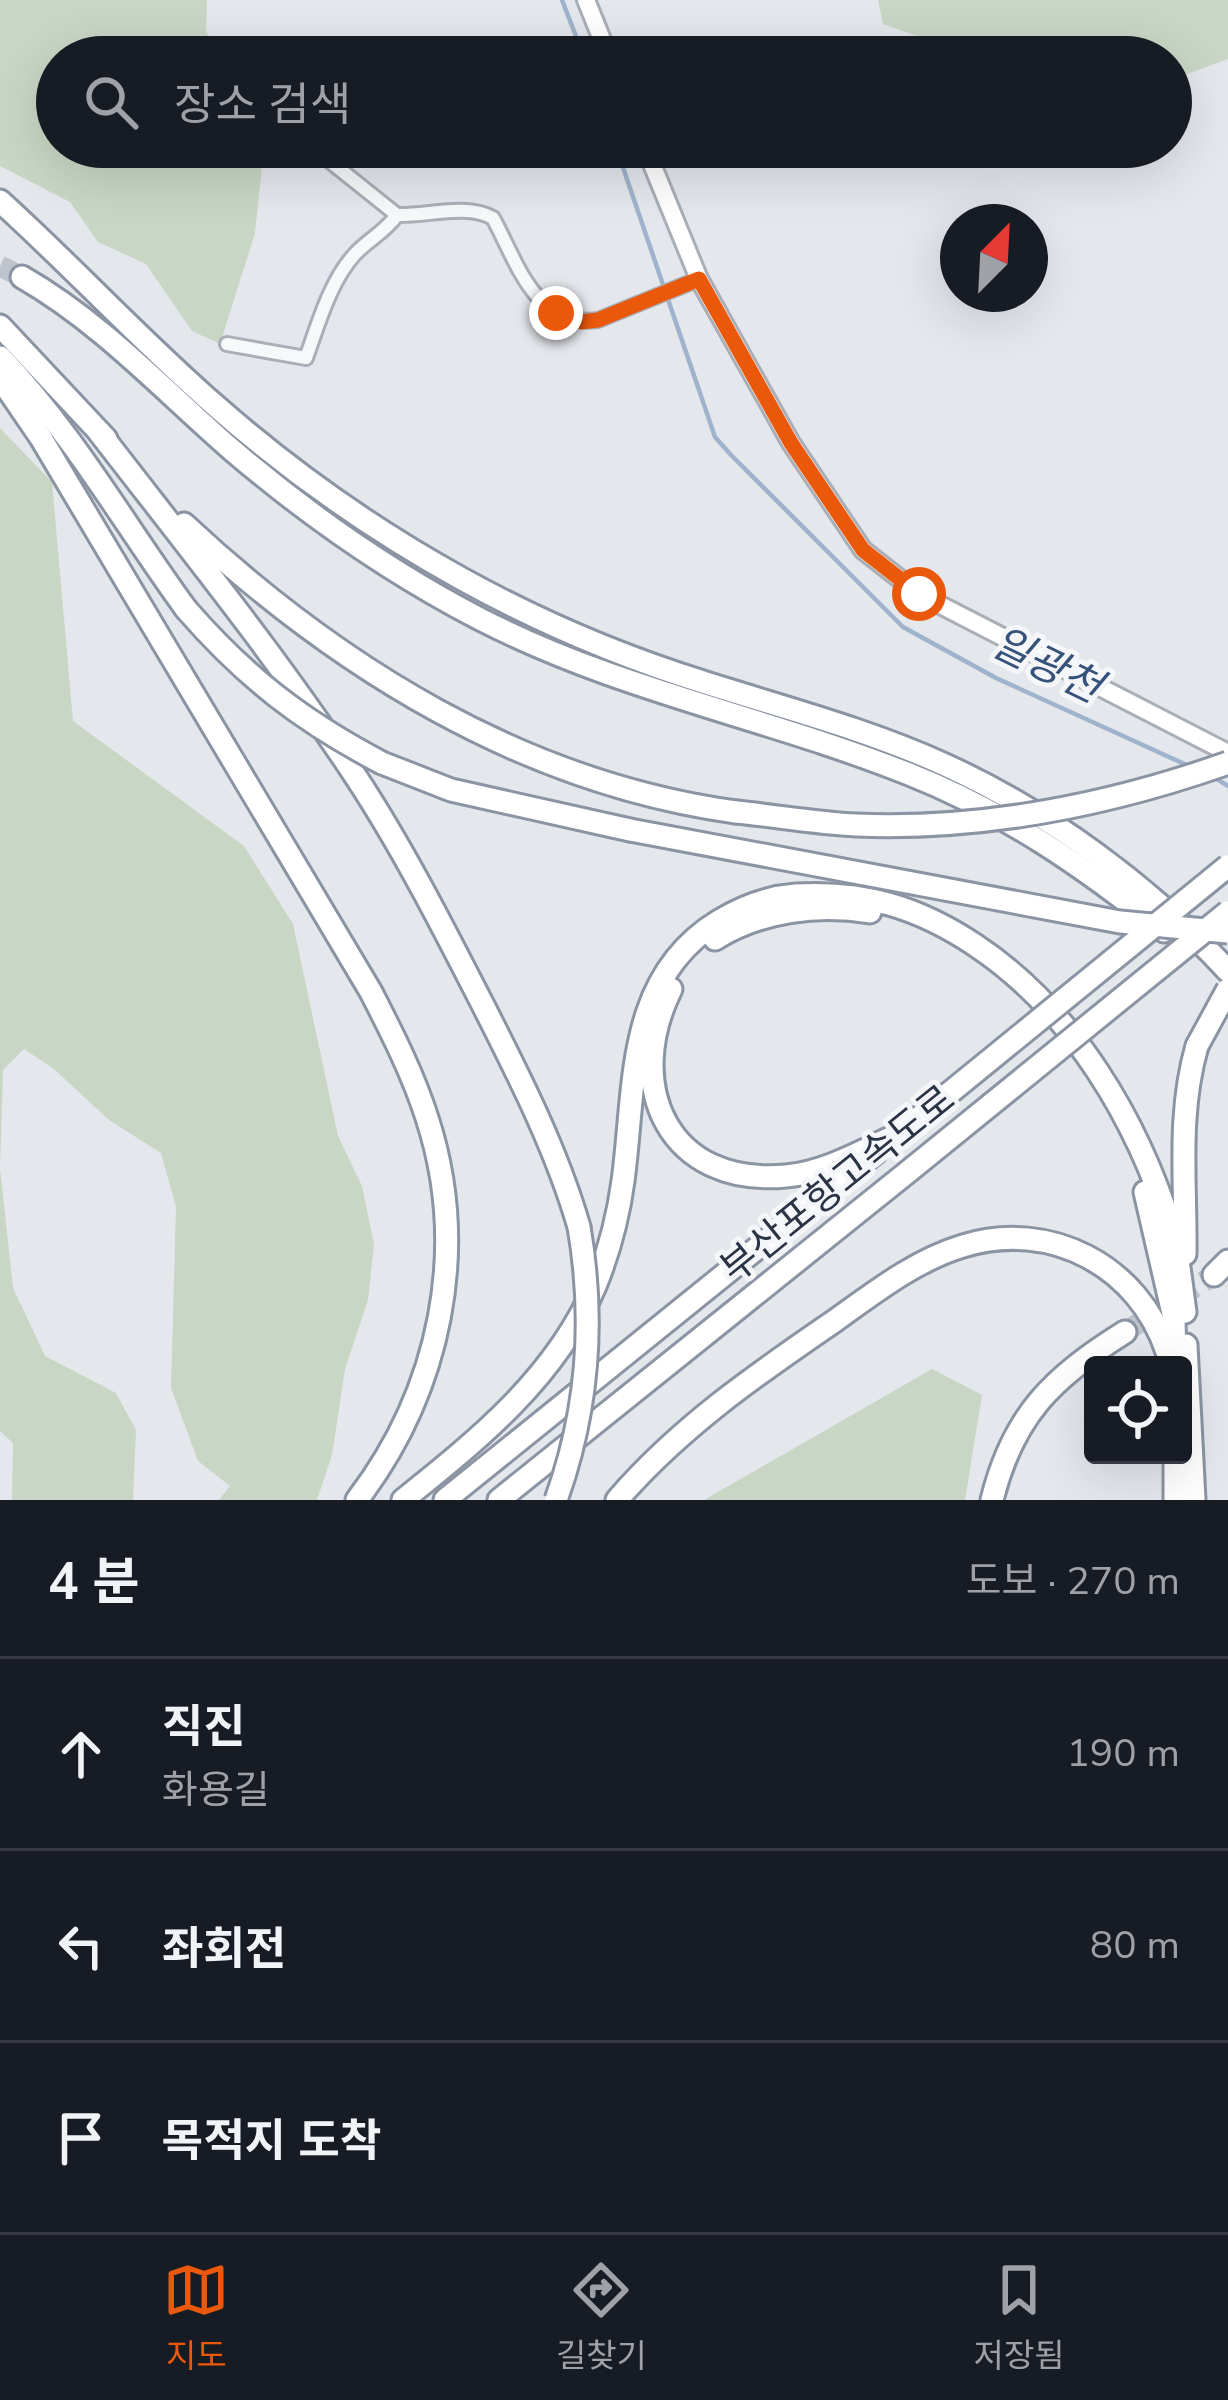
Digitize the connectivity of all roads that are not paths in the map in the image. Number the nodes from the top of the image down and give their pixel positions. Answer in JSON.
{"nodes":[{"id":1,"x":586,"y":0,"type":"edge"},
{"id":2,"x":601,"y":36,"type":"edge"},
{"id":3,"x":338,"y":168,"type":"edge"},
{"id":4,"x":653,"y":168,"type":"edge"},
{"id":5,"x":0,"y":201,"type":"edge"},
{"id":6,"x":397,"y":215,"type":"junction"},
{"id":7,"x":22,"y":277,"type":"tunnel mouth"},
{"id":8,"x":692,"y":281,"type":"junction"},
{"id":9,"x":0,"y":326,"type":"edge"},
{"id":10,"x":227,"y":344,"type":"dead end"},
{"id":11,"x":0,"y":357,"type":"edge"},
{"id":12,"x":0,"y":378,"type":"edge"},
{"id":13,"x":99,"y":432,"type":"junction"},
{"id":14,"x":1228,"y":754,"type":"edge"},
{"id":15,"x":1228,"y":764,"type":"edge"},
{"id":16,"x":1228,"y":866,"type":"edge"},
{"id":17,"x":1228,"y":912,"type":"edge"},
{"id":18,"x":1228,"y":932,"type":"edge"},
{"id":19,"x":1228,"y":971,"type":"edge"},
{"id":20,"x":1228,"y":991,"type":"edge"},
{"id":21,"x":899,"y":1134,"type":"junction"},
{"id":22,"x":1185,"y":1312,"type":"junction"},
{"id":23,"x":1124,"y":1332,"type":"tunnel mouth"},
{"id":24,"x":1169,"y":1356,"type":"edge"},
{"id":25,"x":1172,"y":1356,"type":"edge"},
{"id":26,"x":1175,"y":1464,"type":"edge"},
{"id":27,"x":356,"y":1500,"type":"edge"},
{"id":28,"x":403,"y":1500,"type":"edge"},
{"id":29,"x":445,"y":1500,"type":"edge"},
{"id":30,"x":499,"y":1500,"type":"edge"},
{"id":31,"x":556,"y":1500,"type":"edge"},
{"id":32,"x":617,"y":1500,"type":"edge"},
{"id":33,"x":992,"y":1500,"type":"edge"},
{"id":34,"x":1174,"y":1500,"type":"edge"},
{"id":35,"x":1194,"y":1500,"type":"edge"}],
"edges":[{"from":1,"to":2,"type":"main road"},
{"from":3,"to":6,"type":"street"},
{"from":4,"to":8,"type":"main road"},
{"from":5,"to":19,"type":"highway"},
{"from":6,"to":8,"type":"street"},
{"from":6,"to":10,"type":"street"},
{"from":7,"to":20,"type":"highway"},
{"from":8,"to":14,"type":"main road"},
{"from":9,"to":13,"type":"highway"},
{"from":11,"to":18,"type":"highway","bridge":true},
{"from":12,"to":27,"type":"highway"},
{"from":13,"to":15,"type":"highway","bridge":true},
{"from":13,"to":31,"type":"highway","bridge":true},
{"from":16,"to":21,"type":"highway","name":"부산포항고속도로","bridge":true},
{"from":17,"to":30,"type":"highway","name":"부산포항고속도로","bridge":true},
{"from":20,"to":22,"type":"highway","bridge":true},
{"from":21,"to":25,"type":"highway"},
{"from":21,"to":29,"type":"highway","name":"부산포항고속도로"},
{"from":22,"to":28,"type":"highway"},
{"from":22,"to":35,"type":"highway"},
{"from":23,"to":33,"type":"highway"},
{"from":24,"to":32,"type":"highway"},
{"from":26,"to":34,"type":"highway"}]}
